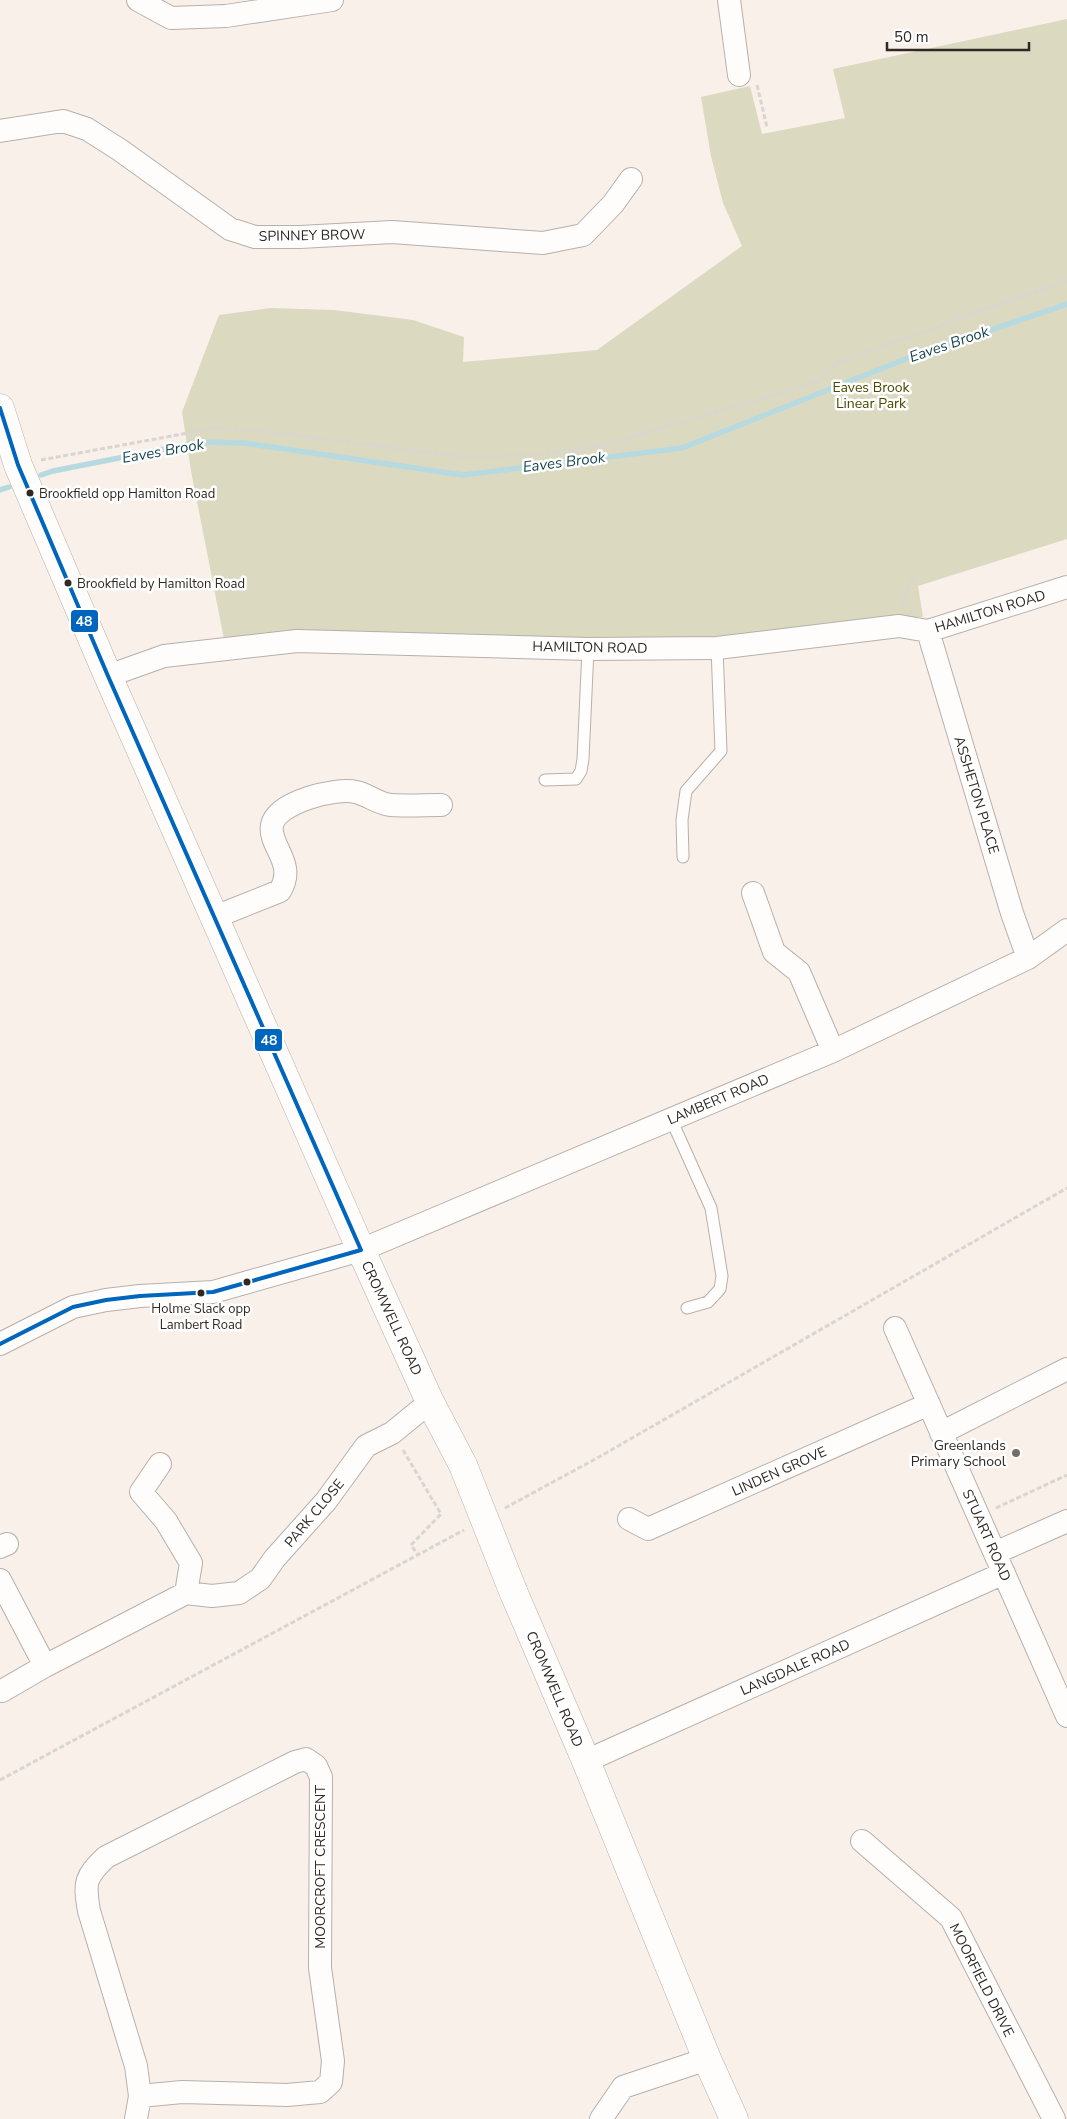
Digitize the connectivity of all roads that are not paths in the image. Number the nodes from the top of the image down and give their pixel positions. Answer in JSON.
{"nodes":[{"id":1,"x":138,"y":0,"type":"edge"},
{"id":2,"x":332,"y":0,"type":"edge"},
{"id":3,"x":729,"y":0,"type":"edge"},
{"id":4,"x":739,"y":75,"type":"road end"},
{"id":5,"x":0,"y":131,"type":"edge"},
{"id":6,"x":631,"y":179,"type":"dead end"},
{"id":7,"x":0,"y":408,"type":"edge"},
{"id":8,"x":1067,"y":587,"type":"edge"},
{"id":9,"x":928,"y":631,"type":"junction"},
{"id":10,"x":717,"y":648,"type":"junction"},
{"id":11,"x":588,"y":649,"type":"junction"},
{"id":12,"x":108,"y":676,"type":"junction"},
{"id":13,"x":545,"y":780,"type":"dead end"},
{"id":14,"x":441,"y":805,"type":"dead end"},
{"id":15,"x":682,"y":857,"type":"dead end"},
{"id":16,"x":753,"y":893,"type":"dead end"},
{"id":17,"x":215,"y":917,"type":"junction"},
{"id":18,"x":1067,"y":930,"type":"edge"},
{"id":19,"x":1028,"y":958,"type":"junction"},
{"id":20,"x":833,"y":1051,"type":"junction"},
{"id":21,"x":671,"y":1119,"type":"junction"},
{"id":22,"x":361,"y":1250,"type":"junction"},
{"id":23,"x":687,"y":1308,"type":"dead end"},
{"id":24,"x":895,"y":1328,"type":"dead end"},
{"id":25,"x":0,"y":1344,"type":"edge"},
{"id":26,"x":1067,"y":1369,"type":"edge"},
{"id":27,"x":430,"y":1402,"type":"junction"},
{"id":28,"x":929,"y":1404,"type":"junction"},
{"id":29,"x":942,"y":1432,"type":"junction"},
{"id":30,"x":160,"y":1464,"type":"dead end"},
{"id":31,"x":629,"y":1519,"type":"dead end"},
{"id":32,"x":1067,"y":1521,"type":"edge"},
{"id":33,"x":999,"y":1563,"type":"junction"},
{"id":34,"x":0,"y":1580,"type":"edge"},
{"id":35,"x":186,"y":1593,"type":"junction"},
{"id":36,"x":45,"y":1666,"type":"junction"},
{"id":37,"x":2,"y":1691,"type":"dead end"},
{"id":38,"x":1067,"y":1716,"type":"edge"},
{"id":39,"x":586,"y":1761,"type":"junction"},
{"id":40,"x":862,"y":1841,"type":"dead end"},
{"id":41,"x":707,"y":2060,"type":"junction"},
{"id":42,"x":140,"y":2096,"type":"junction"},
{"id":43,"x":136,"y":2119,"type":"edge"},
{"id":44,"x":601,"y":2119,"type":"edge"},
{"id":45,"x":734,"y":2119,"type":"edge"},
{"id":46,"x":1054,"y":2119,"type":"edge"}],
"edges":[{"from":1,"to":2,"type":"street"},
{"from":3,"to":4,"type":"street"},
{"from":5,"to":6,"type":"street","name":"SPINNEY BROW"},
{"from":7,"to":12,"type":"street","name":"CROMWELL ROAD"},
{"from":8,"to":9,"type":"street","name":"HAMILTON ROAD"},
{"from":9,"to":10,"type":"street","name":"HAMILTON ROAD"},
{"from":9,"to":19,"type":"street","name":"ASSHETON PLACE"},
{"from":10,"to":11,"type":"street","name":"HAMILTON ROAD"},
{"from":10,"to":15,"type":"lane"},
{"from":11,"to":12,"type":"street","name":"HAMILTON ROAD"},
{"from":11,"to":13,"type":"lane"},
{"from":12,"to":17,"type":"street","name":"CROMWELL ROAD"},
{"from":14,"to":17,"type":"street"},
{"from":16,"to":20,"type":"street"},
{"from":17,"to":22,"type":"street","name":"CROMWELL ROAD"},
{"from":18,"to":19,"type":"street","name":"LAMBERT ROAD"},
{"from":19,"to":20,"type":"street","name":"LAMBERT ROAD"},
{"from":20,"to":21,"type":"street","name":"LAMBERT ROAD"},
{"from":21,"to":22,"type":"street","name":"LAMBERT ROAD"},
{"from":21,"to":23,"type":"lane"},
{"from":22,"to":25,"type":"street","name":"LAMBERT ROAD"},
{"from":22,"to":27,"type":"street","name":"CROMWELL ROAD"},
{"from":24,"to":28,"type":"street","name":"STUART ROAD"},
{"from":26,"to":29,"type":"street"},
{"from":27,"to":35,"type":"street","name":"PARK CLOSE"},
{"from":27,"to":39,"type":"street","name":"CROMWELL ROAD","bridge":true},
{"from":28,"to":29,"type":"street","name":"STUART ROAD"},
{"from":28,"to":31,"type":"street","name":"LINDEN GROVE"},
{"from":29,"to":33,"type":"street","name":"STUART ROAD"},
{"from":30,"to":35,"type":"street"},
{"from":32,"to":33,"type":"street","name":"LANGDALE ROAD"},
{"from":33,"to":38,"type":"street","name":"STUART ROAD"},
{"from":33,"to":39,"type":"street","name":"LANGDALE ROAD"},
{"from":34,"to":36,"type":"street"},
{"from":35,"to":36,"type":"street"},
{"from":36,"to":37,"type":"street"},
{"from":39,"to":41,"type":"street","name":"CROMWELL ROAD"},
{"from":40,"to":46,"type":"street","name":"MOORFIELD DRIVE"},
{"from":41,"to":44,"type":"street"},
{"from":41,"to":45,"type":"street","name":"CROMWELL ROAD"},
{"from":42,"to":42,"type":"street","name":"MOORCROFT CRESCENT"},
{"from":42,"to":43,"type":"street"}]}
